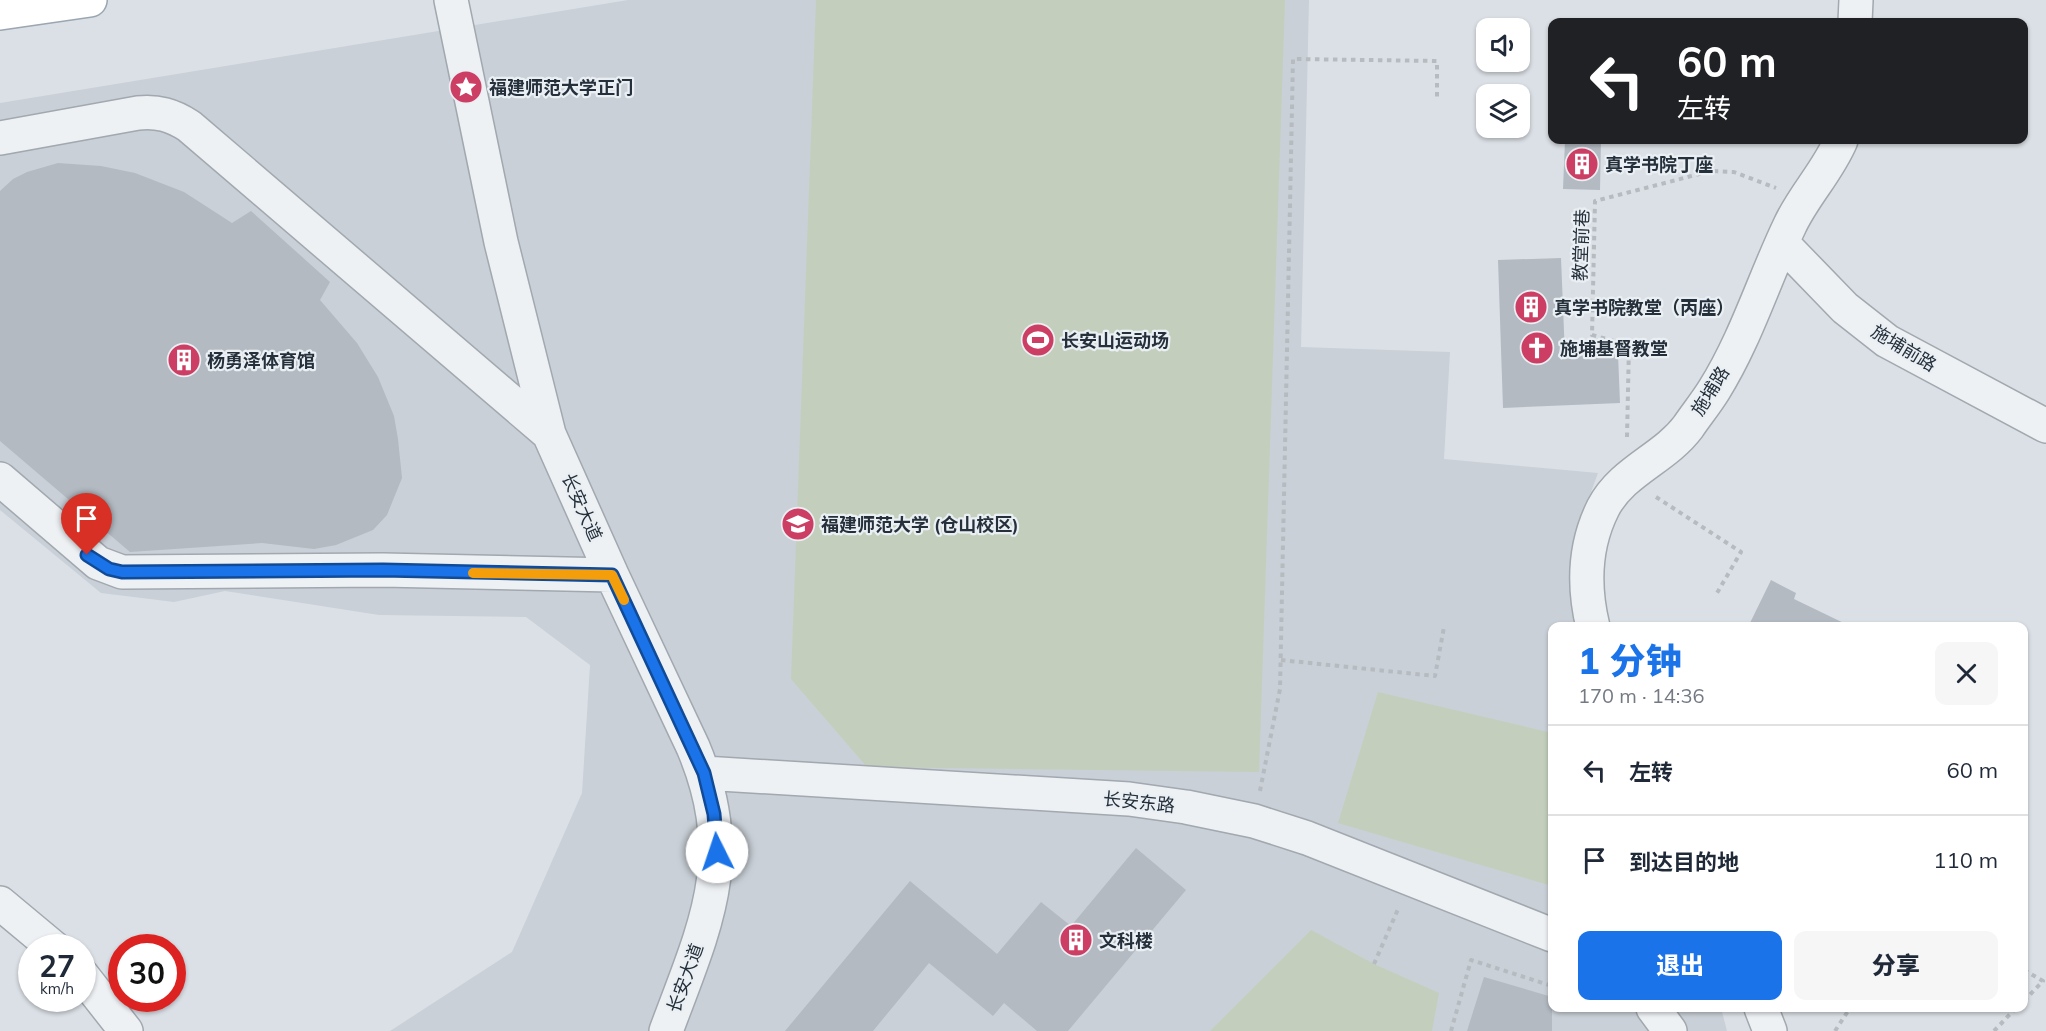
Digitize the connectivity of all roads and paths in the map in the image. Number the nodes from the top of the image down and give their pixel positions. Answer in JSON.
{"nodes":[{"id":1,"x":90,"y":0,"type":"edge"},
{"id":2,"x":451,"y":0,"type":"edge"},
{"id":3,"x":1856,"y":0,"type":"edge"},
{"id":4,"x":0,"y":13,"type":"edge"},
{"id":5,"x":1854,"y":18,"type":"edge"},
{"id":6,"x":1437,"y":98,"type":"dead end"},
{"id":7,"x":0,"y":138,"type":"edge"},
{"id":8,"x":1839,"y":144,"type":"edge"},
{"id":9,"x":1804,"y":201,"type":"junction"},
{"id":10,"x":1782,"y":243,"type":"junction"},
{"id":11,"x":2046,"y":426,"type":"edge"},
{"id":12,"x":549,"y":434,"type":"junction"},
{"id":13,"x":1626,"y":478,"type":"junction"},
{"id":14,"x":0,"y":479,"type":"edge"},
{"id":15,"x":612,"y":575,"type":"junction"},
{"id":16,"x":1717,"y":593,"type":"dead end"},
{"id":17,"x":1592,"y":622,"type":"edge"},
{"id":18,"x":1444,"y":627,"type":"dead end"},
{"id":19,"x":1281,"y":660,"type":"junction"},
{"id":20,"x":704,"y":773,"type":"junction"},
{"id":21,"x":1254,"y":821,"type":"junction"},
{"id":22,"x":1411,"y":878,"type":"junction"},
{"id":23,"x":0,"y":903,"type":"edge"},
{"id":24,"x":1548,"y":933,"type":"edge"},
{"id":25,"x":37,"y":934,"type":"edge"},
{"id":26,"x":1374,"y":964,"type":"dead end"},
{"id":27,"x":2028,"y":972,"type":"edge"},
{"id":28,"x":1548,"y":985,"type":"edge"},
{"id":29,"x":96,"y":993,"type":"edge"},
{"id":30,"x":2028,"y":997,"type":"edge"},
{"id":31,"x":1656,"y":1012,"type":"edge"},
{"id":32,"x":1763,"y":1012,"type":"edge"},
{"id":33,"x":1847,"y":1012,"type":"edge"},
{"id":34,"x":2012,"y":1012,"type":"edge"},
{"id":35,"x":126,"y":1031,"type":"edge"},
{"id":36,"x":666,"y":1031,"type":"edge"},
{"id":37,"x":1451,"y":1031,"type":"edge"},
{"id":38,"x":1670,"y":1031,"type":"edge"},
{"id":39,"x":1770,"y":1031,"type":"edge"},
{"id":40,"x":1835,"y":1031,"type":"edge"},
{"id":41,"x":1994,"y":1031,"type":"edge"}],
"edges":[{"from":1,"to":4,"type":"main road"},
{"from":2,"to":12,"type":"street","name":"长安大道"},
{"from":3,"to":5,"type":"street"},
{"from":6,"to":19,"type":"path"},
{"from":7,"to":12,"type":"street"},
{"from":8,"to":9,"type":"street","name":"施埔路"},
{"from":9,"to":10,"type":"street","name":"施埔路"},
{"from":9,"to":13,"type":"path","name":"教堂前巷"},
{"from":10,"to":11,"type":"street","name":"施埔前路"},
{"from":10,"to":13,"type":"street","name":"施埔路"},
{"from":12,"to":15,"type":"street","name":"长安大道"},
{"from":13,"to":16,"type":"path"},
{"from":13,"to":17,"type":"street","name":"施埔路"},
{"from":14,"to":15,"type":"street"},
{"from":15,"to":20,"type":"street","name":"长安大道"},
{"from":18,"to":19,"type":"path"},
{"from":19,"to":21,"type":"path"},
{"from":20,"to":21,"type":"street","name":"长安东路"},
{"from":20,"to":36,"type":"street","name":"长安大道"},
{"from":21,"to":22,"type":"street","name":"长安东路"},
{"from":22,"to":24,"type":"street","name":"长安东路"},
{"from":22,"to":26,"type":"path"},
{"from":23,"to":25,"type":"street"},
{"from":27,"to":30,"type":"path"},
{"from":28,"to":37,"type":"path"},
{"from":29,"to":35,"type":"street"},
{"from":31,"to":38,"type":"street"},
{"from":32,"to":39,"type":"street"},
{"from":33,"to":40,"type":"path"},
{"from":34,"to":41,"type":"path"}]}
